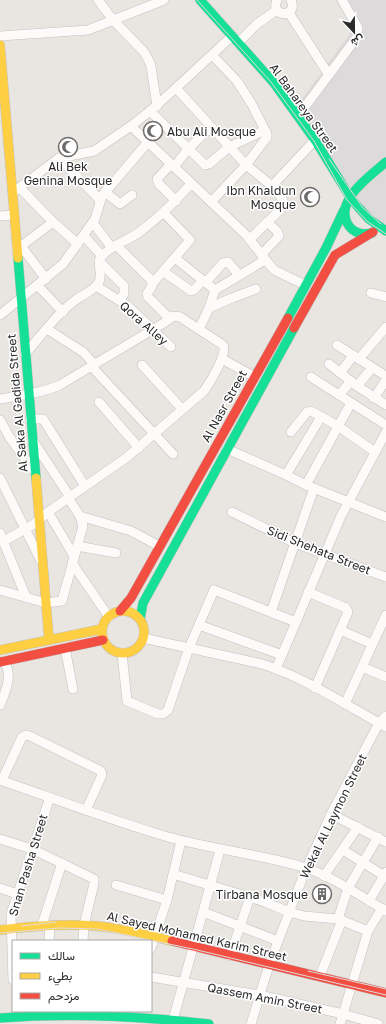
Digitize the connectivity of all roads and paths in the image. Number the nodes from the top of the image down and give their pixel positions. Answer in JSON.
{"nodes":[{"id":1,"x":98,"y":0,"type":"edge"},
{"id":2,"x":164,"y":0,"type":"edge"},
{"id":3,"x":200,"y":0,"type":"edge"},
{"id":4,"x":277,"y":0,"type":"edge"},
{"id":5,"x":292,"y":0,"type":"edge"},
{"id":6,"x":342,"y":0,"type":"edge"},
{"id":7,"x":140,"y":4,"type":"edge"},
{"id":8,"x":277,"y":10,"type":"junction"},
{"id":9,"x":289,"y":13,"type":"junction"},
{"id":10,"x":113,"y":20,"type":"junction"},
{"id":11,"x":0,"y":36,"type":"edge"},
{"id":12,"x":235,"y":40,"type":"junction"},
{"id":13,"x":0,"y":44,"type":"edge"},
{"id":14,"x":212,"y":55,"type":"junction"},
{"id":15,"x":329,"y":75,"type":"junction"},
{"id":16,"x":176,"y":88,"type":"junction"},
{"id":17,"x":154,"y":109,"type":"junction"},
{"id":18,"x":298,"y":116,"type":"junction"},
{"id":19,"x":131,"y":126,"type":"junction"},
{"id":20,"x":211,"y":127,"type":"junction"},
{"id":21,"x":266,"y":133,"type":"junction"},
{"id":22,"x":315,"y":140,"type":"junction"},
{"id":23,"x":148,"y":142,"type":"junction"},
{"id":24,"x":229,"y":146,"type":"junction"},
{"id":25,"x":188,"y":150,"type":"junction"},
{"id":26,"x":59,"y":158,"type":"junction"},
{"id":27,"x":386,"y":162,"type":"edge"},
{"id":28,"x":172,"y":165,"type":"junction"},
{"id":29,"x":246,"y":165,"type":"junction"},
{"id":30,"x":191,"y":184,"type":"junction"},
{"id":31,"x":272,"y":186,"type":"junction"},
{"id":32,"x":20,"y":188,"type":"junction"},
{"id":33,"x":12,"y":193,"type":"junction"},
{"id":34,"x":132,"y":195,"type":"dead end"},
{"id":35,"x":103,"y":196,"type":"junction"},
{"id":36,"x":350,"y":197,"type":"junction"},
{"id":37,"x":176,"y":200,"type":"junction"},
{"id":38,"x":211,"y":202,"type":"junction"},
{"id":39,"x":344,"y":210,"type":"junction"},
{"id":40,"x":164,"y":213,"type":"junction"},
{"id":41,"x":14,"y":215,"type":"junction"},
{"id":42,"x":1,"y":217,"type":"edge"},
{"id":43,"x":53,"y":222,"type":"junction"},
{"id":44,"x":267,"y":222,"type":"junction"},
{"id":45,"x":93,"y":223,"type":"junction"},
{"id":46,"x":382,"y":228,"type":"edge"},
{"id":47,"x":332,"y":234,"type":"junction"},
{"id":48,"x":84,"y":236,"type":"junction"},
{"id":49,"x":250,"y":239,"type":"junction"},
{"id":50,"x":78,"y":244,"type":"junction"},
{"id":51,"x":349,"y":246,"type":"junction"},
{"id":52,"x":114,"y":247,"type":"junction"},
{"id":53,"x":19,"y":248,"type":"junction"},
{"id":54,"x":263,"y":257,"type":"junction"},
{"id":55,"x":101,"y":258,"type":"junction"},
{"id":56,"x":175,"y":258,"type":"junction"},
{"id":57,"x":164,"y":272,"type":"junction"},
{"id":58,"x":239,"y":275,"type":"junction"},
{"id":59,"x":46,"y":279,"type":"junction"},
{"id":60,"x":204,"y":281,"type":"junction"},
{"id":61,"x":152,"y":284,"type":"junction"},
{"id":62,"x":305,"y":285,"type":"junction"},
{"id":63,"x":38,"y":286,"type":"junction"},
{"id":64,"x":96,"y":286,"type":"junction"},
{"id":65,"x":256,"y":289,"type":"dead end"},
{"id":66,"x":216,"y":290,"type":"junction"},
{"id":67,"x":371,"y":293,"type":"dead end"},
{"id":68,"x":386,"y":297,"type":"edge"},
{"id":69,"x":21,"y":299,"type":"junction"},
{"id":70,"x":118,"y":300,"type":"junction"},
{"id":71,"x":209,"y":308,"type":"junction"},
{"id":72,"x":63,"y":312,"type":"junction"},
{"id":73,"x":0,"y":315,"type":"edge"},
{"id":74,"x":171,"y":318,"type":"junction"},
{"id":75,"x":386,"y":327,"type":"edge"},
{"id":76,"x":47,"y":329,"type":"junction"},
{"id":77,"x":154,"y":329,"type":"junction"},
{"id":78,"x":199,"y":329,"type":"junction"},
{"id":79,"x":337,"y":345,"type":"dead end"},
{"id":80,"x":171,"y":347,"type":"dead end"},
{"id":81,"x":25,"y":354,"type":"junction"},
{"id":82,"x":356,"y":357,"type":"junction"},
{"id":83,"x":222,"y":359,"type":"junction"},
{"id":84,"x":329,"y":364,"type":"dead end"},
{"id":85,"x":142,"y":365,"type":"dead end"},
{"id":86,"x":94,"y":366,"type":"junction"},
{"id":87,"x":372,"y":368,"type":"junction"},
{"id":88,"x":340,"y":373,"type":"junction"},
{"id":89,"x":386,"y":376,"type":"edge"},
{"id":90,"x":255,"y":377,"type":"junction"},
{"id":91,"x":311,"y":378,"type":"dead end"},
{"id":92,"x":386,"y":380,"type":"edge"},
{"id":93,"x":354,"y":383,"type":"junction"},
{"id":94,"x":28,"y":394,"type":"junction"},
{"id":95,"x":339,"y":396,"type":"junction"},
{"id":96,"x":374,"y":398,"type":"junction"},
{"id":97,"x":0,"y":399,"type":"edge"},
{"id":98,"x":99,"y":402,"type":"dead end"},
{"id":99,"x":351,"y":403,"type":"junction"},
{"id":100,"x":386,"y":405,"type":"edge"},
{"id":101,"x":182,"y":409,"type":"junction"},
{"id":102,"x":321,"y":417,"type":"junction"},
{"id":103,"x":30,"y":419,"type":"junction"},
{"id":104,"x":0,"y":420,"type":"edge"},
{"id":105,"x":386,"y":425,"type":"edge"},
{"id":106,"x":338,"y":426,"type":"junction"},
{"id":107,"x":291,"y":432,"type":"dead end"},
{"id":108,"x":386,"y":432,"type":"edge"},
{"id":109,"x":155,"y":434,"type":"junction"},
{"id":110,"x":32,"y":440,"type":"junction"},
{"id":111,"x":139,"y":448,"type":"junction"},
{"id":112,"x":227,"y":449,"type":"junction"},
{"id":113,"x":375,"y":452,"type":"junction"},
{"id":114,"x":173,"y":454,"type":"dead end"},
{"id":115,"x":35,"y":472,"type":"junction"},
{"id":116,"x":286,"y":475,"type":"junction"},
{"id":117,"x":0,"y":478,"type":"edge"},
{"id":118,"x":85,"y":486,"type":"junction"},
{"id":119,"x":310,"y":487,"type":"junction"},
{"id":120,"x":2,"y":489,"type":"edge"},
{"id":121,"x":69,"y":497,"type":"junction"},
{"id":122,"x":348,"y":502,"type":"junction"},
{"id":123,"x":48,"y":512,"type":"junction"},
{"id":124,"x":232,"y":512,"type":"dead end"},
{"id":125,"x":80,"y":516,"type":"junction"},
{"id":126,"x":386,"y":517,"type":"edge"},
{"id":127,"x":39,"y":520,"type":"junction"},
{"id":128,"x":26,"y":529,"type":"junction"},
{"id":129,"x":1,"y":538,"type":"edge"},
{"id":130,"x":295,"y":543,"type":"junction"},
{"id":131,"x":77,"y":546,"type":"junction"},
{"id":132,"x":159,"y":546,"type":"junction"},
{"id":133,"x":116,"y":553,"type":"dead end"},
{"id":134,"x":324,"y":555,"type":"junction"},
{"id":135,"x":73,"y":560,"type":"junction"},
{"id":136,"x":43,"y":564,"type":"junction"},
{"id":137,"x":386,"y":577,"type":"edge"},
{"id":138,"x":0,"y":590,"type":"edge"},
{"id":139,"x":308,"y":592,"type":"junction"},
{"id":140,"x":26,"y":597,"type":"junction"},
{"id":141,"x":46,"y":603,"type":"junction"},
{"id":142,"x":120,"y":611,"type":"junction"},
{"id":143,"x":271,"y":612,"type":"junction"},
{"id":144,"x":386,"y":615,"type":"edge"},
{"id":145,"x":108,"y":617,"type":"junction"},
{"id":146,"x":140,"y":619,"type":"junction"},
{"id":147,"x":296,"y":622,"type":"junction"},
{"id":148,"x":199,"y":625,"type":"junction"},
{"id":149,"x":102,"y":629,"type":"junction"},
{"id":150,"x":340,"y":630,"type":"junction"},
{"id":151,"x":143,"y":638,"type":"junction"},
{"id":152,"x":49,"y":640,"type":"junction"},
{"id":153,"x":103,"y":640,"type":"junction"},
{"id":154,"x":372,"y":644,"type":"junction"},
{"id":155,"x":65,"y":648,"type":"junction"},
{"id":156,"x":189,"y":648,"type":"junction"},
{"id":157,"x":0,"y":650,"type":"edge"},
{"id":158,"x":122,"y":653,"type":"junction"},
{"id":159,"x":282,"y":655,"type":"junction"},
{"id":160,"x":2,"y":662,"type":"edge"},
{"id":161,"x":362,"y":667,"type":"junction"},
{"id":162,"x":276,"y":668,"type":"junction"},
{"id":163,"x":386,"y":677,"type":"edge"},
{"id":164,"x":315,"y":688,"type":"junction"},
{"id":165,"x":73,"y":689,"type":"dead end"},
{"id":166,"x":345,"y":704,"type":"junction"},
{"id":167,"x":0,"y":705,"type":"edge"},
{"id":168,"x":386,"y":716,"type":"edge"},
{"id":169,"x":383,"y":725,"type":"edge"},
{"id":170,"x":1,"y":780,"type":"edge"},
{"id":171,"x":50,"y":797,"type":"junction"},
{"id":172,"x":86,"y":810,"type":"junction"},
{"id":173,"x":331,"y":814,"type":"junction"},
{"id":174,"x":358,"y":827,"type":"junction"},
{"id":175,"x":0,"y":839,"type":"edge"},
{"id":176,"x":382,"y":839,"type":"edge"},
{"id":177,"x":181,"y":841,"type":"junction"},
{"id":178,"x":32,"y":849,"type":"junction"},
{"id":179,"x":220,"y":850,"type":"junction"},
{"id":180,"x":343,"y":850,"type":"junction"},
{"id":181,"x":363,"y":862,"type":"junction"},
{"id":182,"x":62,"y":863,"type":"junction"},
{"id":183,"x":306,"y":869,"type":"junction"},
{"id":184,"x":173,"y":874,"type":"junction"},
{"id":185,"x":385,"y":875,"type":"edge"},
{"id":186,"x":324,"y":876,"type":"junction"},
{"id":187,"x":116,"y":885,"type":"dead end"},
{"id":188,"x":210,"y":885,"type":"junction"},
{"id":189,"x":0,"y":888,"type":"edge"},
{"id":190,"x":348,"y":888,"type":"junction"},
{"id":191,"x":17,"y":894,"type":"junction"},
{"id":192,"x":250,"y":897,"type":"junction"},
{"id":193,"x":166,"y":900,"type":"junction"},
{"id":194,"x":369,"y":901,"type":"junction"},
{"id":195,"x":384,"y":910,"type":"edge"},
{"id":196,"x":203,"y":912,"type":"junction"},
{"id":197,"x":289,"y":912,"type":"junction"},
{"id":198,"x":340,"y":919,"type":"junction"},
{"id":199,"x":46,"y":925,"type":"junction"},
{"id":200,"x":84,"y":925,"type":"junction"},
{"id":201,"x":240,"y":926,"type":"junction"},
{"id":202,"x":11,"y":929,"type":"junction"},
{"id":203,"x":0,"y":930,"type":"edge"},
{"id":204,"x":368,"y":931,"type":"junction"},
{"id":205,"x":154,"y":937,"type":"junction"},
{"id":206,"x":49,"y":940,"type":"edge"},
{"id":207,"x":84,"y":940,"type":"edge"},
{"id":208,"x":278,"y":941,"type":"junction"},
{"id":209,"x":152,"y":944,"type":"edge"},
{"id":210,"x":194,"y":946,"type":"junction"},
{"id":211,"x":12,"y":954,"type":"edge"},
{"id":212,"x":230,"y":956,"type":"junction"},
{"id":213,"x":269,"y":965,"type":"junction"},
{"id":214,"x":320,"y":976,"type":"junction"},
{"id":215,"x":152,"y":977,"type":"edge"},
{"id":216,"x":183,"y":983,"type":"junction"},
{"id":217,"x":352,"y":985,"type":"junction"},
{"id":218,"x":386,"y":993,"type":"edge"},
{"id":219,"x":259,"y":995,"type":"junction"},
{"id":220,"x":47,"y":1013,"type":"edge"},
{"id":221,"x":81,"y":1013,"type":"edge"},
{"id":222,"x":14,"y":1014,"type":"edge"},
{"id":223,"x":132,"y":1014,"type":"edge"},
{"id":224,"x":343,"y":1014,"type":"junction"},
{"id":225,"x":0,"y":1018,"type":"edge"},
{"id":226,"x":173,"y":1020,"type":"junction"},
{"id":227,"x":209,"y":1024,"type":"edge"},
{"id":228,"x":250,"y":1024,"type":"edge"},
{"id":229,"x":340,"y":1024,"type":"edge"},
{"id":230,"x":378,"y":1024,"type":"edge"}],
"edges":[{"from":1,"to":10,"type":"street"},
{"from":2,"to":7,"type":"street"},
{"from":3,"to":12,"type":"main road","name":"Al Bahareya Street"},
{"from":4,"to":8,"type":"street"},
{"from":5,"to":9,"type":"street"},
{"from":6,"to":15,"type":"street"},
{"from":7,"to":10,"type":"street"},
{"from":8,"to":9,"type":"street"},
{"from":8,"to":12,"type":"street"},
{"from":9,"to":15,"type":"street"},
{"from":10,"to":11,"type":"street"},
{"from":10,"to":17,"type":"street"},
{"from":12,"to":14,"type":"street"},
{"from":12,"to":18,"type":"main road","name":"Al Bahareya Street"},
{"from":13,"to":33,"type":"main road","name":"Al Saka Al Gadida Street"},
{"from":14,"to":16,"type":"street"},
{"from":14,"to":21,"type":"street"},
{"from":15,"to":18,"type":"street"},
{"from":16,"to":17,"type":"street"},
{"from":16,"to":20,"type":"street"},
{"from":17,"to":19,"type":"street"},
{"from":17,"to":25,"type":"street"},
{"from":18,"to":22,"type":"main road","name":"Al Bahareya Street"},
{"from":19,"to":23,"type":"street"},
{"from":19,"to":26,"type":"street"},
{"from":20,"to":24,"type":"street"},
{"from":20,"to":25,"type":"street"},
{"from":21,"to":24,"type":"street"},
{"from":21,"to":29,"type":"street"},
{"from":22,"to":31,"type":"street"},
{"from":22,"to":36,"type":"main road","name":"Al Bahareya Street"},
{"from":23,"to":28,"type":"street"},
{"from":23,"to":35,"type":"street"},
{"from":24,"to":25,"type":"street"},
{"from":24,"to":29,"type":"street"},
{"from":25,"to":28,"type":"street"},
{"from":26,"to":32,"type":"street"},
{"from":26,"to":35,"type":"street"},
{"from":27,"to":36,"type":"main road","name":"Al Nasr Street"},
{"from":28,"to":30,"type":"street"},
{"from":28,"to":37,"type":"street"},
{"from":29,"to":31,"type":"street"},
{"from":29,"to":38,"type":"street"},
{"from":30,"to":37,"type":"street"},
{"from":30,"to":38,"type":"street"},
{"from":31,"to":44,"type":"street"},
{"from":32,"to":33,"type":"street"},
{"from":32,"to":43,"type":"street"},
{"from":33,"to":41,"type":"main road","name":"Al Saka Al Gadida Street"},
{"from":34,"to":35,"type":"street"},
{"from":35,"to":45,"type":"street"},
{"from":36,"to":39,"type":"main road","name":"Al Nasr Street"},
{"from":36,"to":46,"type":"main road","name":"Al Bahareya Street"},
{"from":37,"to":40,"type":"street"},
{"from":38,"to":49,"type":"street"},
{"from":39,"to":46,"type":"main road"},
{"from":39,"to":47,"type":"main road","name":"Al Nasr Street"},
{"from":40,"to":52,"type":"street"},
{"from":40,"to":56,"type":"street"},
{"from":41,"to":42,"type":"street"},
{"from":41,"to":53,"type":"main road","name":"Al Saka Al Gadida Street"},
{"from":43,"to":50,"type":"street"},
{"from":43,"to":53,"type":"street"},
{"from":44,"to":49,"type":"street"},
{"from":44,"to":54,"type":"street"},
{"from":45,"to":48,"type":"street"},
{"from":45,"to":52,"type":"street"},
{"from":46,"to":51,"type":"main road","name":"Al Nasr Street"},
{"from":47,"to":51,"type":"main road"},
{"from":47,"to":62,"type":"main road","name":"Al Nasr Street"},
{"from":48,"to":50,"type":"street"},
{"from":48,"to":55,"type":"street"},
{"from":49,"to":54,"type":"street"},
{"from":50,"to":59,"type":"street"},
{"from":51,"to":112,"type":"main road","name":"Al Nasr Street"},
{"from":52,"to":55,"type":"street"},
{"from":52,"to":61,"type":"street"},
{"from":53,"to":59,"type":"street"},
{"from":53,"to":69,"type":"main road","name":"Al Saka Al Gadida Street"},
{"from":54,"to":58,"type":"street"},
{"from":54,"to":62,"type":"street"},
{"from":55,"to":64,"type":"street"},
{"from":55,"to":70,"type":"street"},
{"from":56,"to":57,"type":"street"},
{"from":56,"to":60,"type":"street"},
{"from":57,"to":60,"type":"street"},
{"from":57,"to":61,"type":"street"},
{"from":58,"to":60,"type":"street"},
{"from":58,"to":66,"type":"street"},
{"from":59,"to":63,"type":"street"},
{"from":60,"to":66,"type":"street"},
{"from":61,"to":74,"type":"street"},
{"from":62,"to":90,"type":"main road","name":"Al Nasr Street"},
{"from":63,"to":69,"type":"street"},
{"from":63,"to":72,"type":"street"},
{"from":64,"to":70,"type":"street","name":"Qora Alley"},
{"from":64,"to":72,"type":"street"},
{"from":65,"to":71,"type":"street"},
{"from":66,"to":71,"type":"street"},
{"from":67,"to":68,"type":"street"},
{"from":69,"to":73,"type":"street"},
{"from":69,"to":81,"type":"main road","name":"Al Saka Al Gadida Street"},
{"from":70,"to":77,"type":"street","name":"Qora Alley"},
{"from":71,"to":78,"type":"street"},
{"from":72,"to":76,"type":"street"},
{"from":74,"to":77,"type":"street"},
{"from":74,"to":78,"type":"street"},
{"from":75,"to":82,"type":"street"},
{"from":76,"to":81,"type":"street"},
{"from":76,"to":86,"type":"street"},
{"from":77,"to":80,"type":"street","name":"Qora Alley"},
{"from":77,"to":86,"type":"street"},
{"from":78,"to":83,"type":"street"},
{"from":79,"to":82,"type":"street"},
{"from":81,"to":94,"type":"main road","name":"Al Saka Al Gadida Street"},
{"from":82,"to":87,"type":"street"},
{"from":82,"to":88,"type":"street"},
{"from":83,"to":90,"type":"street"},
{"from":83,"to":101,"type":"street"},
{"from":84,"to":88,"type":"street"},
{"from":85,"to":101,"type":"street"},
{"from":86,"to":94,"type":"street"},
{"from":86,"to":109,"type":"street"},
{"from":87,"to":89,"type":"street"},
{"from":87,"to":93,"type":"street"},
{"from":88,"to":93,"type":"street"},
{"from":90,"to":132,"type":"main road","name":"Al Nasr Street"},
{"from":91,"to":95,"type":"street"},
{"from":92,"to":96,"type":"street"},
{"from":93,"to":95,"type":"street"},
{"from":93,"to":96,"type":"street"},
{"from":94,"to":97,"type":"street"},
{"from":94,"to":103,"type":"main road","name":"Al Saka Al Gadida Street"},
{"from":95,"to":99,"type":"street"},
{"from":96,"to":100,"type":"street"},
{"from":98,"to":111,"type":"street"},
{"from":99,"to":105,"type":"street"},
{"from":99,"to":106,"type":"street"},
{"from":101,"to":109,"type":"street"},
{"from":102,"to":106,"type":"street"},
{"from":102,"to":107,"type":"street"},
{"from":102,"to":116,"type":"street"},
{"from":103,"to":110,"type":"main road","name":"Al Saka Al Gadida Street"},
{"from":103,"to":118,"type":"street"},
{"from":104,"to":115,"type":"street"},
{"from":106,"to":113,"type":"street"},
{"from":106,"to":119,"type":"street"},
{"from":108,"to":113,"type":"street"},
{"from":109,"to":111,"type":"street"},
{"from":109,"to":114,"type":"street"},
{"from":110,"to":115,"type":"main road","name":"Al Saka Al Gadida Street"},
{"from":110,"to":121,"type":"street"},
{"from":111,"to":118,"type":"street"},
{"from":112,"to":116,"type":"street"},
{"from":112,"to":146,"type":"main road","name":"Al Nasr Street"},
{"from":113,"to":122,"type":"street"},
{"from":115,"to":127,"type":"main road","name":"Al Saka Al Gadida Street"},
{"from":116,"to":119,"type":"street"},
{"from":117,"to":120,"type":"street"},
{"from":118,"to":121,"type":"street"},
{"from":119,"to":122,"type":"street"},
{"from":119,"to":130,"type":"street"},
{"from":120,"to":128,"type":"street"},
{"from":121,"to":123,"type":"street"},
{"from":121,"to":125,"type":"street"},
{"from":122,"to":126,"type":"street"},
{"from":122,"to":134,"type":"street"},
{"from":123,"to":127,"type":"street"},
{"from":123,"to":135,"type":"street"},
{"from":124,"to":130,"type":"street","name":"Sidi Shehata Street"},
{"from":125,"to":131,"type":"street"},
{"from":125,"to":132,"type":"street"},
{"from":127,"to":128,"type":"street"},
{"from":127,"to":136,"type":"main road","name":"Al Saka Al Gadida Street"},
{"from":128,"to":129,"type":"street"},
{"from":128,"to":136,"type":"street"},
{"from":129,"to":140,"type":"street"},
{"from":130,"to":134,"type":"street","name":"Sidi Shehata Street"},
{"from":130,"to":143,"type":"street"},
{"from":131,"to":133,"type":"street"},
{"from":131,"to":135,"type":"street"},
{"from":132,"to":142,"type":"main road","name":"Al Nasr Street"},
{"from":134,"to":137,"type":"street","name":"Sidi Shehata Street"},
{"from":134,"to":139,"type":"street"},
{"from":135,"to":141,"type":"street"},
{"from":135,"to":145,"type":"street"},
{"from":136,"to":141,"type":"main road","name":"Al Saka Al Gadida Street"},
{"from":138,"to":140,"type":"street"},
{"from":139,"to":147,"type":"street"},
{"from":139,"to":150,"type":"street"},
{"from":140,"to":141,"type":"street"},
{"from":141,"to":152,"type":"main road","name":"Al Saka Al Gadida Street"},
{"from":142,"to":145,"type":"main road"},
{"from":142,"to":146,"type":"main road"},
{"from":143,"to":147,"type":"street"},
{"from":143,"to":148,"type":"street"},
{"from":144,"to":154,"type":"street"},
{"from":145,"to":149,"type":"main road"},
{"from":146,"to":151,"type":"main road"},
{"from":147,"to":159,"type":"street"},
{"from":148,"to":156,"type":"street"},
{"from":148,"to":159,"type":"street"},
{"from":149,"to":152,"type":"main road"},
{"from":149,"to":153,"type":"main road"},
{"from":150,"to":154,"type":"street"},
{"from":150,"to":164,"type":"street"},
{"from":151,"to":156,"type":"street"},
{"from":151,"to":158,"type":"main road"},
{"from":152,"to":157,"type":"main road"},
{"from":153,"to":155,"type":"main road"},
{"from":153,"to":158,"type":"main road"},
{"from":154,"to":161,"type":"street"},
{"from":155,"to":160,"type":"main road"},
{"from":155,"to":165,"type":"street"},
{"from":156,"to":158,"type":"street"},
{"from":156,"to":162,"type":"street"},
{"from":159,"to":162,"type":"street"},
{"from":160,"to":167,"type":"street"},
{"from":161,"to":163,"type":"street"},
{"from":161,"to":166,"type":"street"},
{"from":162,"to":164,"type":"street"},
{"from":164,"to":166,"type":"street"},
{"from":166,"to":169,"type":"street"},
{"from":168,"to":169,"type":"street","name":"Wekal Al Laymon Street"},
{"from":169,"to":173,"type":"street","name":"Wekal Al Laymon Street"},
{"from":170,"to":171,"type":"street"},
{"from":170,"to":172,"type":"street"},
{"from":171,"to":172,"type":"street"},
{"from":171,"to":178,"type":"street","name":"Snan Pasha Street"},
{"from":172,"to":177,"type":"street"},
{"from":173,"to":174,"type":"street"},
{"from":173,"to":183,"type":"street","name":"Wekal Al Laymon Street"},
{"from":174,"to":176,"type":"street"},
{"from":174,"to":180,"type":"street"},
{"from":175,"to":178,"type":"street"},
{"from":176,"to":181,"type":"street"},
{"from":177,"to":179,"type":"street"},
{"from":177,"to":184,"type":"street"},
{"from":178,"to":182,"type":"street"},
{"from":178,"to":191,"type":"street","name":"Snan Pasha Street"},
{"from":179,"to":183,"type":"street"},
{"from":179,"to":188,"type":"street"},
{"from":180,"to":181,"type":"street"},
{"from":180,"to":186,"type":"street"},
{"from":181,"to":185,"type":"street"},
{"from":181,"to":190,"type":"street"},
{"from":182,"to":199,"type":"street"},
{"from":182,"to":200,"type":"street"},
{"from":183,"to":186,"type":"street"},
{"from":183,"to":197,"type":"street","name":"Wekal Al Laymon Street"},
{"from":184,"to":188,"type":"street"},
{"from":184,"to":193,"type":"street"},
{"from":185,"to":194,"type":"street"},
{"from":186,"to":190,"type":"street"},
{"from":187,"to":193,"type":"street"},
{"from":188,"to":192,"type":"street"},
{"from":188,"to":196,"type":"street"},
{"from":189,"to":191,"type":"street"},
{"from":190,"to":194,"type":"street"},
{"from":190,"to":198,"type":"street"},
{"from":191,"to":202,"type":"street","name":"Snan Pasha Street"},
{"from":192,"to":197,"type":"street"},
{"from":192,"to":201,"type":"street"},
{"from":193,"to":205,"type":"street"},
{"from":194,"to":195,"type":"street"},
{"from":195,"to":204,"type":"street"},
{"from":196,"to":201,"type":"street"},
{"from":196,"to":210,"type":"street"},
{"from":197,"to":198,"type":"street"},
{"from":197,"to":208,"type":"street","name":"Wekal Al Laymon Street"},
{"from":198,"to":204,"type":"street"},
{"from":198,"to":214,"type":"street"},
{"from":199,"to":200,"type":"main road","name":"Al Sayed Mohamed Karim Street"},
{"from":199,"to":202,"type":"main road","name":"Al Sayed Mohamed Karim Street"},
{"from":199,"to":206,"type":"street"},
{"from":200,"to":205,"type":"main road","name":"Al Sayed Mohamed Karim Street"},
{"from":200,"to":207,"type":"street"},
{"from":201,"to":208,"type":"street"},
{"from":201,"to":212,"type":"street"},
{"from":202,"to":203,"type":"main road","name":"Al Sayed Mohamed Karim Street"},
{"from":202,"to":211,"type":"street","name":"Snan Pasha Street"},
{"from":204,"to":217,"type":"street"},
{"from":205,"to":209,"type":"street"},
{"from":205,"to":210,"type":"main road","name":"Al Sayed Mohamed Karim Street"},
{"from":208,"to":213,"type":"street","name":"Wekal Al Laymon Street"},
{"from":210,"to":212,"type":"main road","name":"Al Sayed Mohamed Karim Street"},
{"from":210,"to":216,"type":"street"},
{"from":212,"to":213,"type":"main road","name":"Al Sayed Mohamed Karim Street"},
{"from":213,"to":214,"type":"main road","name":"Al Sayed Mohamed Karim Street"},
{"from":213,"to":219,"type":"street","name":"Wekal Al Laymon Street"},
{"from":214,"to":217,"type":"main road","name":"Al Sayed Mohamed Karim Street"},
{"from":215,"to":216,"type":"street","name":"Qassem Amin Street"},
{"from":216,"to":219,"type":"street","name":"Qassem Amin Street"},
{"from":216,"to":226,"type":"street"},
{"from":217,"to":218,"type":"main road","name":"Al Sayed Mohamed Karim Street"},
{"from":217,"to":224,"type":"street"},
{"from":219,"to":224,"type":"street","name":"Qassem Amin Street"},
{"from":219,"to":228,"type":"street","name":"Wekal Al Laymon Street"},
{"from":220,"to":221,"type":"main road"},
{"from":220,"to":222,"type":"main road"},
{"from":221,"to":223,"type":"main road"},
{"from":222,"to":225,"type":"main road"},
{"from":223,"to":226,"type":"main road"},
{"from":224,"to":229,"type":"street"},
{"from":224,"to":230,"type":"street","name":"Qassem Amin Street"},
{"from":226,"to":227,"type":"main road"}]}
